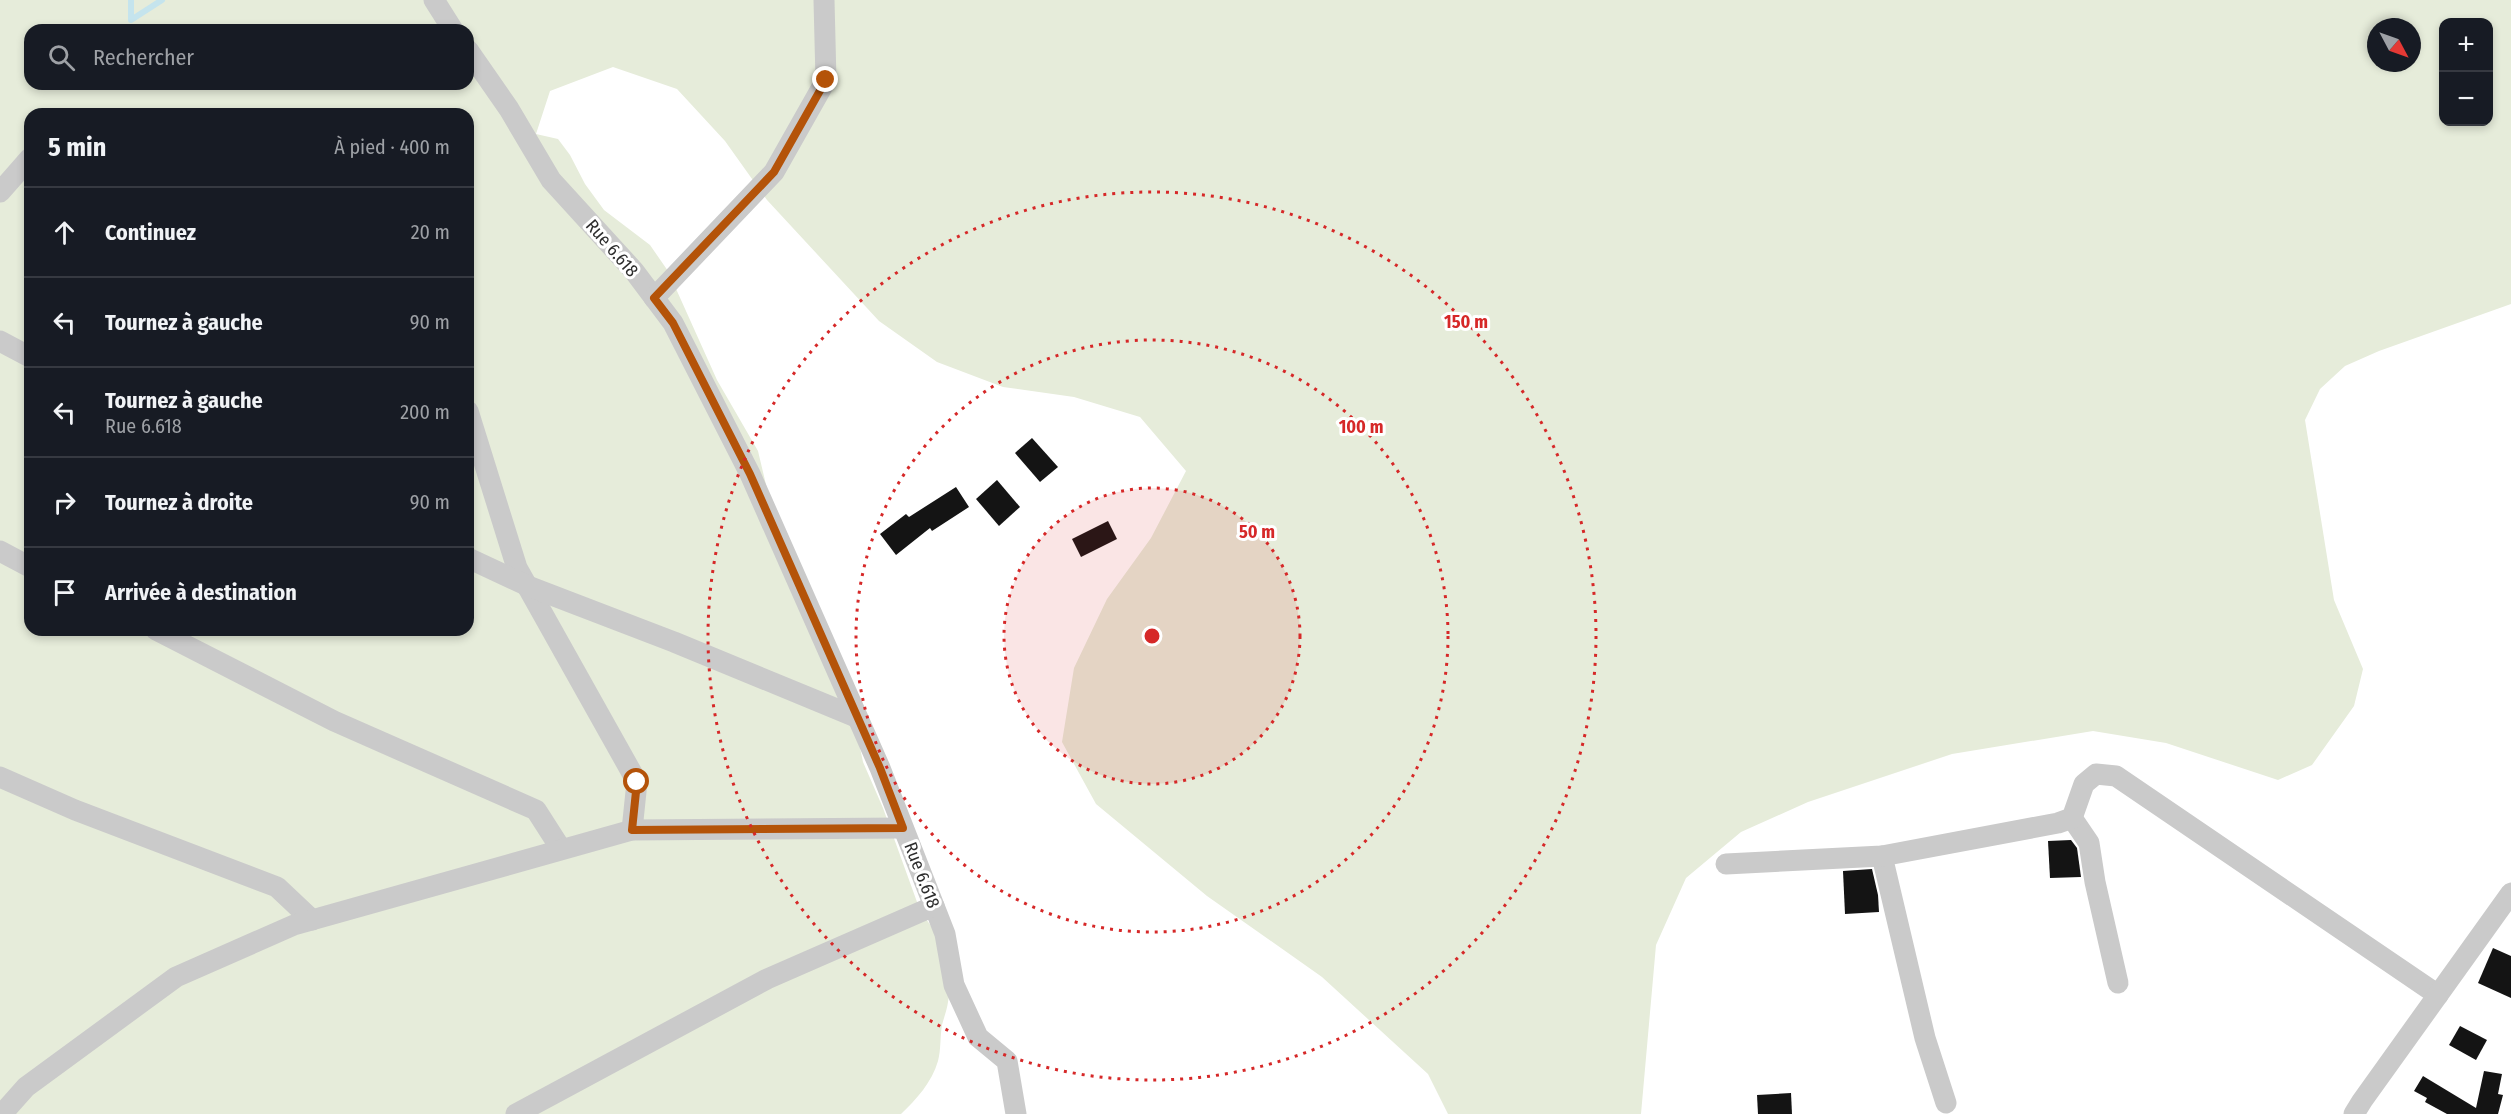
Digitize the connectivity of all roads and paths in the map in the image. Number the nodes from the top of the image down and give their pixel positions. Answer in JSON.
{"nodes":[{"id":1,"x":434,"y":0,"type":"edge"},
{"id":2,"x":825,"y":0,"type":"edge"},
{"id":3,"x":449,"y":24,"type":"edge"},
{"id":4,"x":474,"y":59,"type":"edge"},
{"id":5,"x":24,"y":165,"type":"edge"},
{"id":6,"x":0,"y":192,"type":"edge"},
{"id":7,"x":654,"y":298,"type":"junction"},
{"id":8,"x":0,"y":341,"type":"edge"},
{"id":9,"x":24,"y":354,"type":"edge"},
{"id":10,"x":474,"y":430,"type":"edge"},
{"id":11,"x":0,"y":551,"type":"edge"},
{"id":12,"x":474,"y":561,"type":"edge"},
{"id":13,"x":24,"y":564,"type":"edge"},
{"id":14,"x":528,"y":586,"type":"junction"},
{"id":15,"x":168,"y":636,"type":"edge"},
{"id":16,"x":856,"y":717,"type":"junction"},
{"id":17,"x":0,"y":777,"type":"edge"},
{"id":18,"x":2072,"y":818,"type":"junction"},
{"id":19,"x":903,"y":828,"type":"junction"},
{"id":20,"x":632,"y":830,"type":"junction"},
{"id":21,"x":561,"y":849,"type":"junction"},
{"id":22,"x":1882,"y":856,"type":"junction"},
{"id":23,"x":1726,"y":864,"type":"dead end"},
{"id":24,"x":2511,"y":893,"type":"edge"},
{"id":25,"x":934,"y":906,"type":"junction"},
{"id":26,"x":312,"y":920,"type":"junction"},
{"id":27,"x":2118,"y":984,"type":"dead end"},
{"id":28,"x":2438,"y":995,"type":"junction"},
{"id":29,"x":1946,"y":1103,"type":"dead end"},
{"id":30,"x":2,"y":1114,"type":"edge"},
{"id":31,"x":516,"y":1114,"type":"edge"},
{"id":32,"x":1016,"y":1114,"type":"edge"},
{"id":33,"x":2354,"y":1114,"type":"edge"}],
"edges":[{"from":1,"to":3,"type":"street"},
{"from":2,"to":7,"type":"street"},
{"from":4,"to":7,"type":"street","name":"Rue 6.618"},
{"from":5,"to":6,"type":"street"},
{"from":7,"to":16,"type":"street","name":"Rue 6.618"},
{"from":8,"to":9,"type":"street"},
{"from":10,"to":14,"type":"street"},
{"from":11,"to":13,"type":"street"},
{"from":12,"to":14,"type":"street"},
{"from":14,"to":16,"type":"street"},
{"from":14,"to":20,"type":"street"},
{"from":15,"to":21,"type":"street"},
{"from":16,"to":19,"type":"street","name":"Rue 6.618"},
{"from":17,"to":26,"type":"street"},
{"from":18,"to":22,"type":"street"},
{"from":18,"to":27,"type":"street"},
{"from":18,"to":28,"type":"street"},
{"from":19,"to":20,"type":"street"},
{"from":19,"to":25,"type":"street","name":"Rue 6.618"},
{"from":20,"to":21,"type":"street"},
{"from":21,"to":26,"type":"street"},
{"from":22,"to":23,"type":"street"},
{"from":22,"to":29,"type":"street"},
{"from":24,"to":28,"type":"street"},
{"from":25,"to":31,"type":"street"},
{"from":25,"to":32,"type":"street","name":"Rue 6.618"},
{"from":26,"to":30,"type":"street"},
{"from":28,"to":33,"type":"street"}]}
